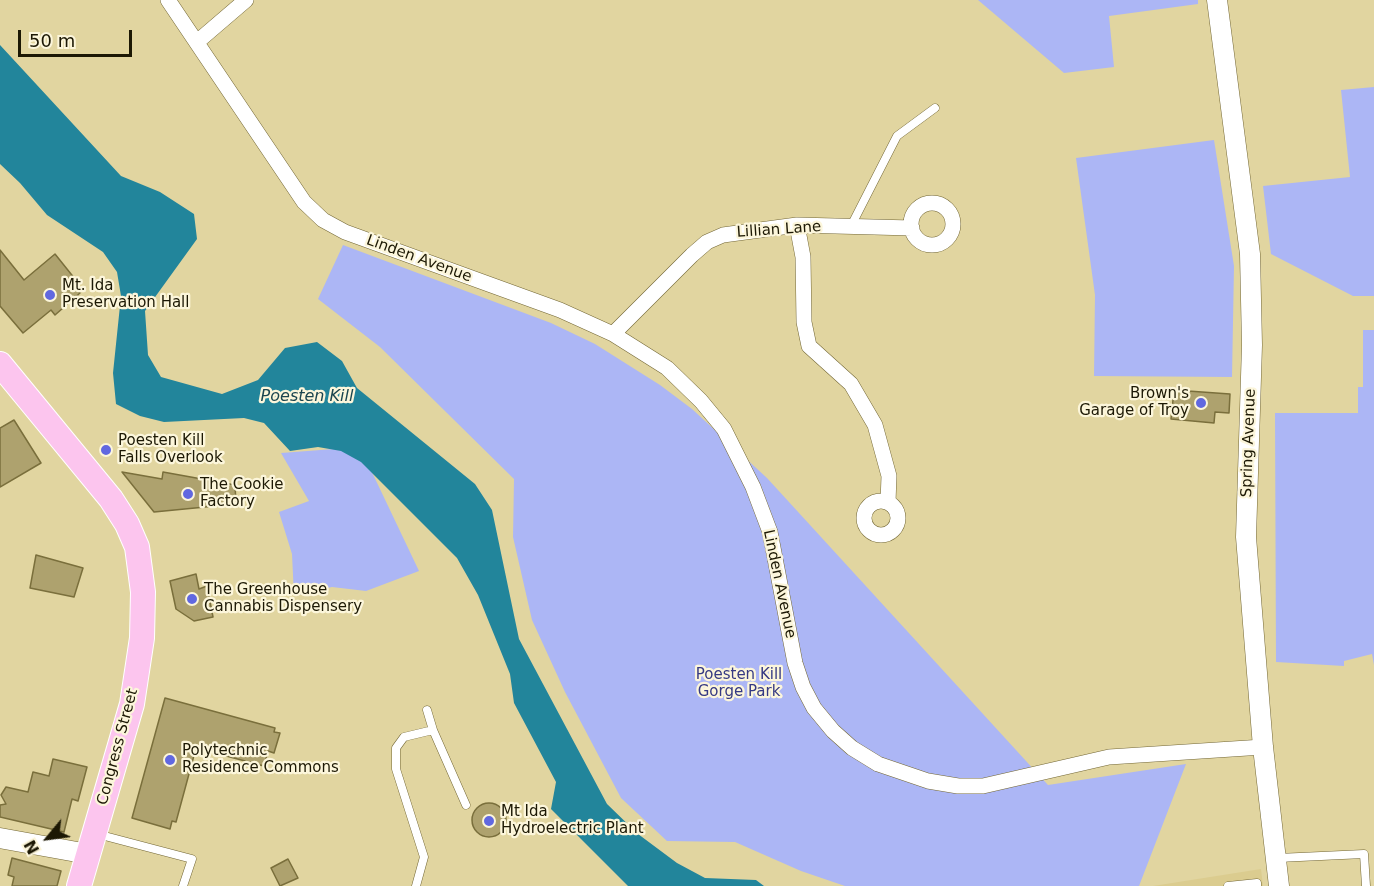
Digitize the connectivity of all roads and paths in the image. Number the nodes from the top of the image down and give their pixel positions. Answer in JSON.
{"nodes":[{"id":1,"x":168,"y":0,"type":"edge"},
{"id":2,"x":246,"y":0,"type":"edge"},
{"id":3,"x":1217,"y":0,"type":"edge"},
{"id":4,"x":197,"y":42,"type":"junction"},
{"id":5,"x":935,"y":108,"type":"dead end"},
{"id":6,"x":797,"y":225,"type":"junction"},
{"id":7,"x":850,"y":226,"type":"junction"},
{"id":8,"x":912,"y":228,"type":"dead end"},
{"id":9,"x":613,"y":334,"type":"junction"},
{"id":10,"x":0,"y":364,"type":"edge"},
{"id":11,"x":888,"y":502,"type":"dead end"},
{"id":12,"x":427,"y":710,"type":"dead end"},
{"id":13,"x":433,"y":730,"type":"junction"},
{"id":14,"x":1263,"y":747,"type":"junction"},
{"id":15,"x":466,"y":805,"type":"dead end"},
{"id":16,"x":0,"y":838,"type":"edge"},
{"id":17,"x":91,"y":843,"type":"junction"},
{"id":18,"x":1275,"y":858,"type":"junction"},
{"id":19,"x":1278,"y":883,"type":"edge"},
{"id":20,"x":1257,"y":884,"type":"edge"},
{"id":21,"x":79,"y":886,"type":"edge"},
{"id":22,"x":183,"y":886,"type":"edge"},
{"id":23,"x":416,"y":886,"type":"edge"},
{"id":24,"x":1228,"y":886,"type":"edge"},
{"id":25,"x":1366,"y":886,"type":"edge"}],
"edges":[{"from":1,"to":4,"type":"street","name":"Linden Avenue"},
{"from":2,"to":4,"type":"street"},
{"from":3,"to":14,"type":"street","name":"Spring Avenue"},
{"from":4,"to":9,"type":"street","name":"Linden Avenue"},
{"from":5,"to":7,"type":"lane"},
{"from":6,"to":7,"type":"street","name":"Lillian Lane"},
{"from":6,"to":9,"type":"street","name":"Lillian Lane"},
{"from":6,"to":11,"type":"street"},
{"from":7,"to":8,"type":"street","name":"Lillian Lane"},
{"from":9,"to":14,"type":"street","name":"Linden Avenue"},
{"from":10,"to":17,"type":"main road","name":"Congress Street"},
{"from":12,"to":13,"type":"lane"},
{"from":13,"to":15,"type":"lane"},
{"from":13,"to":23,"type":"lane"},
{"from":14,"to":18,"type":"street","name":"Spring Avenue"},
{"from":16,"to":17,"type":"street"},
{"from":17,"to":21,"type":"main road","name":"Congress Street"},
{"from":17,"to":22,"type":"lane"},
{"from":18,"to":19,"type":"street","name":"Spring Avenue"},
{"from":18,"to":25,"type":"lane"},
{"from":19,"to":20,"type":"lane"},
{"from":20,"to":24,"type":"lane"}]}
